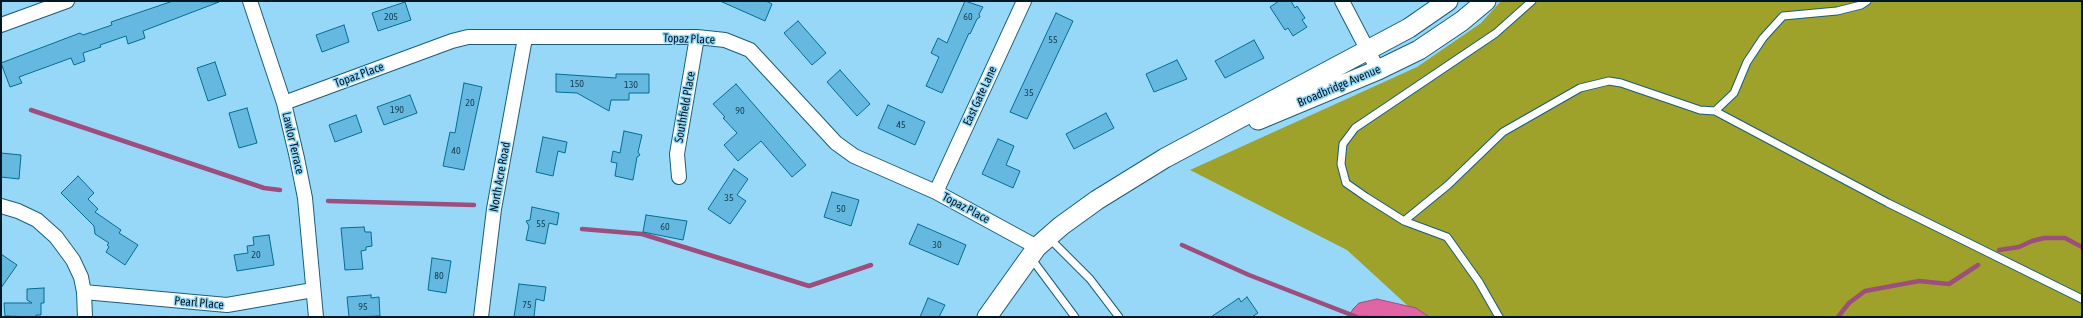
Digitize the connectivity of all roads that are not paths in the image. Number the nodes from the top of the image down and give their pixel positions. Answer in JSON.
{"nodes":[{"id":1,"x":67,"y":1,"type":"edge"},
{"id":2,"x":250,"y":1,"type":"edge"},
{"id":3,"x":1024,"y":1,"type":"edge"},
{"id":4,"x":1342,"y":1,"type":"edge"},
{"id":5,"x":1448,"y":1,"type":"edge"},
{"id":6,"x":1486,"y":1,"type":"edge"},
{"id":7,"x":1532,"y":1,"type":"edge"},
{"id":8,"x":1867,"y":1,"type":"edge"},
{"id":9,"x":1,"y":25,"type":"edge"},
{"id":10,"x":697,"y":37,"type":"junction"},
{"id":11,"x":525,"y":38,"type":"junction"},
{"id":12,"x":1368,"y":49,"type":"junction"},
{"id":13,"x":1378,"y":70,"type":"junction"},
{"id":14,"x":284,"y":103,"type":"junction"},
{"id":15,"x":1716,"y":111,"type":"junction"},
{"id":16,"x":1180,"y":150,"type":"junction"},
{"id":17,"x":679,"y":177,"type":"dead end"},
{"id":18,"x":936,"y":192,"type":"junction"},
{"id":19,"x":1,"y":206,"type":"edge"},
{"id":20,"x":1404,"y":221,"type":"junction"},
{"id":21,"x":1038,"y":247,"type":"junction"},
{"id":22,"x":313,"y":290,"type":"junction"},
{"id":23,"x":84,"y":292,"type":"junction"},
{"id":24,"x":2082,"y":300,"type":"edge"},
{"id":25,"x":85,"y":317,"type":"edge"},
{"id":26,"x":316,"y":317,"type":"edge"},
{"id":27,"x":481,"y":317,"type":"edge"},
{"id":28,"x":987,"y":317,"type":"edge"},
{"id":29,"x":1075,"y":317,"type":"edge"},
{"id":30,"x":1119,"y":317,"type":"edge"},
{"id":31,"x":1499,"y":317,"type":"edge"}],
"edges":[{"from":1,"to":9,"type":"street"},
{"from":2,"to":14,"type":"street","name":"Lawlor Terrace"},
{"from":3,"to":18,"type":"street","name":"East Gate Lane"},
{"from":4,"to":12,"type":"street"},
{"from":5,"to":12,"type":"main road","name":"Broadbridge Avenue"},
{"from":6,"to":13,"type":"main road","name":"Broadbridge Avenue"},
{"from":7,"to":20,"type":"lane"},
{"from":8,"to":15,"type":"lane"},
{"from":10,"to":11,"type":"street","name":"Topaz Place"},
{"from":10,"to":17,"type":"street","name":"Southfield Place"},
{"from":10,"to":18,"type":"street","name":"Topaz Place"},
{"from":11,"to":14,"type":"street","name":"Topaz Place"},
{"from":11,"to":27,"type":"street","name":"North Acre Road"},
{"from":12,"to":13,"type":"street"},
{"from":12,"to":16,"type":"main road","name":"Broadbridge Avenue"},
{"from":13,"to":16,"type":"main road","name":"Broadbridge Avenue"},
{"from":14,"to":22,"type":"street","name":"Lawlor Terrace"},
{"from":15,"to":20,"type":"lane"},
{"from":15,"to":24,"type":"lane"},
{"from":16,"to":21,"type":"main road","name":"Broadbridge Avenue"},
{"from":18,"to":21,"type":"street","name":"Topaz Place"},
{"from":19,"to":23,"type":"street"},
{"from":20,"to":31,"type":"lane"},
{"from":21,"to":28,"type":"main road","name":"Broadbridge Avenue"},
{"from":21,"to":29,"type":"lane"},
{"from":21,"to":30,"type":"lane"},
{"from":22,"to":23,"type":"street","name":"Pearl Place"},
{"from":22,"to":26,"type":"street","name":"Lawlor Terrace"},
{"from":23,"to":25,"type":"street"}]}
